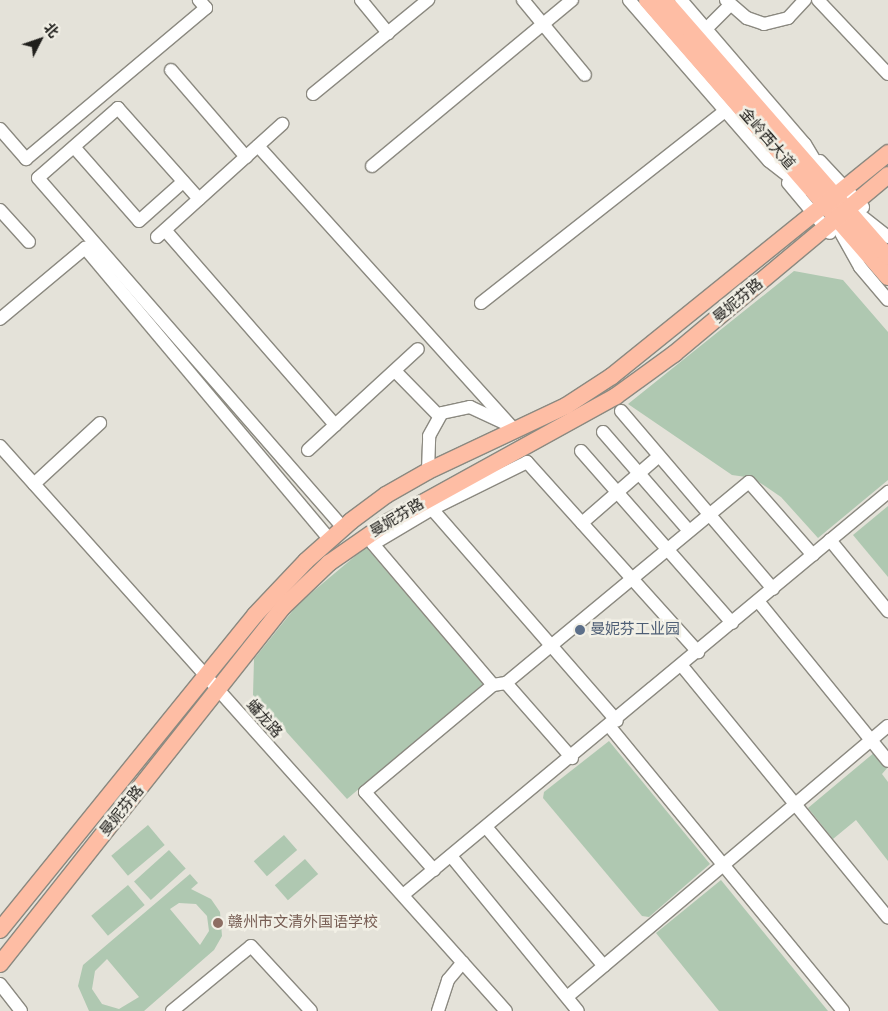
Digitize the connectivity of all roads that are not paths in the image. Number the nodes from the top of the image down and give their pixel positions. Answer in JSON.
{"nodes":[{"id":1,"x":199,"y":0,"type":"edge"},
{"id":2,"x":361,"y":0,"type":"edge"},
{"id":3,"x":428,"y":0,"type":"edge"},
{"id":4,"x":523,"y":0,"type":"edge"},
{"id":5,"x":572,"y":0,"type":"edge"},
{"id":6,"x":629,"y":0,"type":"edge"},
{"id":7,"x":646,"y":0,"type":"edge"},
{"id":8,"x":664,"y":0,"type":"edge"},
{"id":9,"x":681,"y":0,"type":"edge"},
{"id":10,"x":805,"y":0,"type":"edge"},
{"id":11,"x":818,"y":0,"type":"edge"},
{"id":12,"x":728,"y":2,"type":"edge"},
{"id":13,"x":543,"y":24,"type":"junction"},
{"id":14,"x":706,"y":29,"type":"junction"},
{"id":15,"x":388,"y":32,"type":"junction"},
{"id":16,"x":170,"y":70,"type":"dead end"},
{"id":17,"x":585,"y":74,"type":"dead end"},
{"id":18,"x":888,"y":74,"type":"edge"},
{"id":19,"x":313,"y":94,"type":"dead end"},
{"id":20,"x":726,"y":111,"type":"junction"},
{"id":21,"x":282,"y":124,"type":"dead end"},
{"id":22,"x":0,"y":129,"type":"edge"},
{"id":23,"x":258,"y":146,"type":"junction"},
{"id":24,"x":74,"y":147,"type":"junction"},
{"id":25,"x":888,"y":153,"type":"edge"},
{"id":26,"x":246,"y":157,"type":"junction"},
{"id":27,"x":372,"y":166,"type":"dead end"},
{"id":28,"x":888,"y":175,"type":"edge"},
{"id":29,"x":183,"y":182,"type":"junction"},
{"id":30,"x":199,"y":199,"type":"junction"},
{"id":31,"x":837,"y":209,"type":"junction"},
{"id":32,"x":0,"y":210,"type":"edge"},
{"id":33,"x":888,"y":236,"type":"edge"},
{"id":34,"x":29,"y":242,"type":"dead end"},
{"id":35,"x":888,"y":257,"type":"edge"},
{"id":36,"x":888,"y":278,"type":"edge"},
{"id":37,"x":888,"y":300,"type":"edge"},
{"id":38,"x":481,"y":303,"type":"dead end"},
{"id":39,"x":0,"y":319,"type":"edge"},
{"id":40,"x":418,"y":350,"type":"dead end"},
{"id":41,"x":395,"y":371,"type":"junction"},
{"id":42,"x":621,"y":411,"type":"dead end"},
{"id":43,"x":439,"y":416,"type":"junction"},
{"id":44,"x":100,"y":423,"type":"dead end"},
{"id":45,"x":335,"y":425,"type":"junction"},
{"id":46,"x":513,"y":428,"type":"junction"},
{"id":47,"x":602,"y":432,"type":"dead end"},
{"id":48,"x":0,"y":446,"type":"edge"},
{"id":49,"x":308,"y":450,"type":"dead end"},
{"id":50,"x":581,"y":451,"type":"dead end"},
{"id":51,"x":659,"y":456,"type":"junction"},
{"id":52,"x":428,"y":471,"type":"junction"},
{"id":53,"x":639,"y":474,"type":"junction"},
{"id":54,"x":34,"y":484,"type":"junction"},
{"id":55,"x":618,"y":492,"type":"junction"},
{"id":56,"x":888,"y":492,"type":"edge"},
{"id":57,"x":432,"y":509,"type":"junction"},
{"id":58,"x":709,"y":515,"type":"junction"},
{"id":59,"x":582,"y":523,"type":"junction"},
{"id":60,"x":343,"y":528,"type":"junction"},
{"id":61,"x":689,"y":531,"type":"junction"},
{"id":62,"x":330,"y":540,"type":"junction"},
{"id":63,"x":830,"y":540,"type":"junction"},
{"id":64,"x":669,"y":548,"type":"junction"},
{"id":65,"x":813,"y":554,"type":"junction"},
{"id":66,"x":632,"y":578,"type":"junction"},
{"id":67,"x":773,"y":589,"type":"junction"},
{"id":68,"x":758,"y":601,"type":"junction"},
{"id":69,"x":888,"y":611,"type":"edge"},
{"id":70,"x":732,"y":623,"type":"junction"},
{"id":71,"x":550,"y":646,"type":"junction"},
{"id":72,"x":698,"y":652,"type":"junction"},
{"id":73,"x":682,"y":666,"type":"junction"},
{"id":74,"x":204,"y":678,"type":"junction"},
{"id":75,"x":499,"y":684,"type":"junction"},
{"id":76,"x":217,"y":692,"type":"junction"},
{"id":77,"x":613,"y":724,"type":"junction"},
{"id":78,"x":888,"y":726,"type":"edge"},
{"id":79,"x":872,"y":740,"type":"junction"},
{"id":80,"x":572,"y":758,"type":"junction"},
{"id":81,"x":888,"y":760,"type":"edge"},
{"id":82,"x":795,"y":804,"type":"junction"},
{"id":83,"x":486,"y":827,"type":"junction"},
{"id":84,"x":451,"y":856,"type":"junction"},
{"id":85,"x":723,"y":865,"type":"junction"},
{"id":86,"x":434,"y":870,"type":"junction"},
{"id":87,"x":403,"y":895,"type":"junction"},
{"id":88,"x":888,"y":918,"type":"edge"},
{"id":89,"x":0,"y":930,"type":"edge"},
{"id":90,"x":463,"y":962,"type":"junction"},
{"id":91,"x":0,"y":964,"type":"edge"},
{"id":92,"x":604,"y":966,"type":"junction"},
{"id":93,"x":0,"y":984,"type":"edge"},
{"id":94,"x":567,"y":997,"type":"junction"},
{"id":95,"x":21,"y":1011,"type":"edge"},
{"id":96,"x":172,"y":1011,"type":"edge"},
{"id":97,"x":311,"y":1011,"type":"edge"},
{"id":98,"x":438,"y":1011,"type":"edge"},
{"id":99,"x":506,"y":1011,"type":"edge"},
{"id":100,"x":578,"y":1011,"type":"edge"},
{"id":101,"x":843,"y":1011,"type":"edge"}],
"edges":[{"from":1,"to":22,"type":"street"},
{"from":2,"to":15,"type":"street"},
{"from":3,"to":15,"type":"street"},
{"from":4,"to":13,"type":"street"},
{"from":5,"to":13,"type":"street"},
{"from":6,"to":20,"type":"street"},
{"from":7,"to":31,"type":"main road","name":"金岭西大道"},
{"from":8,"to":31,"type":"main road","name":"金岭西大道"},
{"from":9,"to":14,"type":"street"},
{"from":10,"to":12,"type":"street"},
{"from":11,"to":18,"type":"street"},
{"from":12,"to":14,"type":"street"},
{"from":13,"to":17,"type":"street"},
{"from":13,"to":27,"type":"street"},
{"from":14,"to":31,"type":"street"},
{"from":15,"to":19,"type":"street"},
{"from":16,"to":26,"type":"street"},
{"from":20,"to":31,"type":"street"},
{"from":20,"to":38,"type":"street"},
{"from":21,"to":23,"type":"street"},
{"from":23,"to":26,"type":"street"},
{"from":23,"to":46,"type":"street"},
{"from":24,"to":29,"type":"street"},
{"from":24,"to":29,"type":"street"},
{"from":24,"to":60,"type":"street"},
{"from":25,"to":31,"type":"main road","name":"曼妮芬路"},
{"from":26,"to":30,"type":"street"},
{"from":28,"to":31,"type":"main road","name":"曼妮芬路"},
{"from":29,"to":30,"type":"street"},
{"from":30,"to":45,"type":"street"},
{"from":31,"to":33,"type":"street"},
{"from":31,"to":35,"type":"main road","name":"金岭西大道"},
{"from":31,"to":36,"type":"main road","name":"金岭西大道"},
{"from":31,"to":37,"type":"street"},
{"from":31,"to":46,"type":"main road","name":"曼妮芬路"},
{"from":31,"to":76,"type":"main road","name":"曼妮芬路"},
{"from":32,"to":34,"type":"street"},
{"from":39,"to":62,"type":"street"},
{"from":40,"to":41,"type":"street"},
{"from":41,"to":43,"type":"street"},
{"from":41,"to":45,"type":"street"},
{"from":42,"to":51,"type":"street"},
{"from":43,"to":46,"type":"street"},
{"from":43,"to":52,"type":"street"},
{"from":44,"to":54,"type":"street"},
{"from":45,"to":49,"type":"street"},
{"from":46,"to":52,"type":"main road","name":"曼妮芬路"},
{"from":47,"to":53,"type":"street"},
{"from":48,"to":54,"type":"street","name":"蟠龙路"},
{"from":50,"to":55,"type":"street"},
{"from":51,"to":53,"type":"street"},
{"from":51,"to":58,"type":"street"},
{"from":52,"to":60,"type":"main road","name":"曼妮芬路"},
{"from":53,"to":55,"type":"street"},
{"from":53,"to":61,"type":"street"},
{"from":54,"to":74,"type":"street","name":"蟠龙路"},
{"from":55,"to":59,"type":"street"},
{"from":55,"to":64,"type":"street"},
{"from":56,"to":63,"type":"street"},
{"from":57,"to":59,"type":"street"},
{"from":57,"to":71,"type":"street"},
{"from":57,"to":75,"type":"street"},
{"from":58,"to":61,"type":"street"},
{"from":58,"to":65,"type":"street"},
{"from":58,"to":67,"type":"street"},
{"from":59,"to":66,"type":"street"},
{"from":60,"to":62,"type":"main road","name":"曼妮芬路"},
{"from":61,"to":64,"type":"street"},
{"from":62,"to":74,"type":"main road","name":"曼妮芬路"},
{"from":63,"to":65,"type":"street"},
{"from":63,"to":69,"type":"street"},
{"from":64,"to":66,"type":"street"},
{"from":64,"to":70,"type":"street"},
{"from":65,"to":67,"type":"street"},
{"from":66,"to":71,"type":"street"},
{"from":66,"to":72,"type":"street"},
{"from":67,"to":68,"type":"street"},
{"from":68,"to":70,"type":"street"},
{"from":68,"to":79,"type":"street"},
{"from":70,"to":72,"type":"street"},
{"from":71,"to":75,"type":"street"},
{"from":71,"to":77,"type":"street"},
{"from":72,"to":73,"type":"street"},
{"from":73,"to":77,"type":"street"},
{"from":73,"to":82,"type":"street"},
{"from":74,"to":76,"type":"street","name":"蟠龙路"},
{"from":74,"to":89,"type":"main road","name":"曼妮芬路"},
{"from":75,"to":80,"type":"street"},
{"from":75,"to":86,"type":"street"},
{"from":76,"to":87,"type":"street","name":"蟠龙路"},
{"from":76,"to":91,"type":"main road","name":"曼妮芬路"},
{"from":77,"to":80,"type":"street"},
{"from":77,"to":85,"type":"street"},
{"from":78,"to":79,"type":"street"},
{"from":79,"to":81,"type":"street"},
{"from":79,"to":82,"type":"street"},
{"from":80,"to":83,"type":"street"},
{"from":82,"to":85,"type":"street"},
{"from":82,"to":88,"type":"street"},
{"from":83,"to":84,"type":"street"},
{"from":83,"to":92,"type":"street"},
{"from":84,"to":86,"type":"street"},
{"from":84,"to":94,"type":"street"},
{"from":85,"to":92,"type":"street"},
{"from":85,"to":101,"type":"street"},
{"from":86,"to":87,"type":"street"},
{"from":87,"to":90,"type":"street","name":"蟠龙路"},
{"from":90,"to":98,"type":"street"},
{"from":90,"to":99,"type":"street","name":"蟠龙路"},
{"from":92,"to":94,"type":"street"},
{"from":93,"to":95,"type":"street"},
{"from":94,"to":100,"type":"street"},
{"from":96,"to":97,"type":"street"}]}
